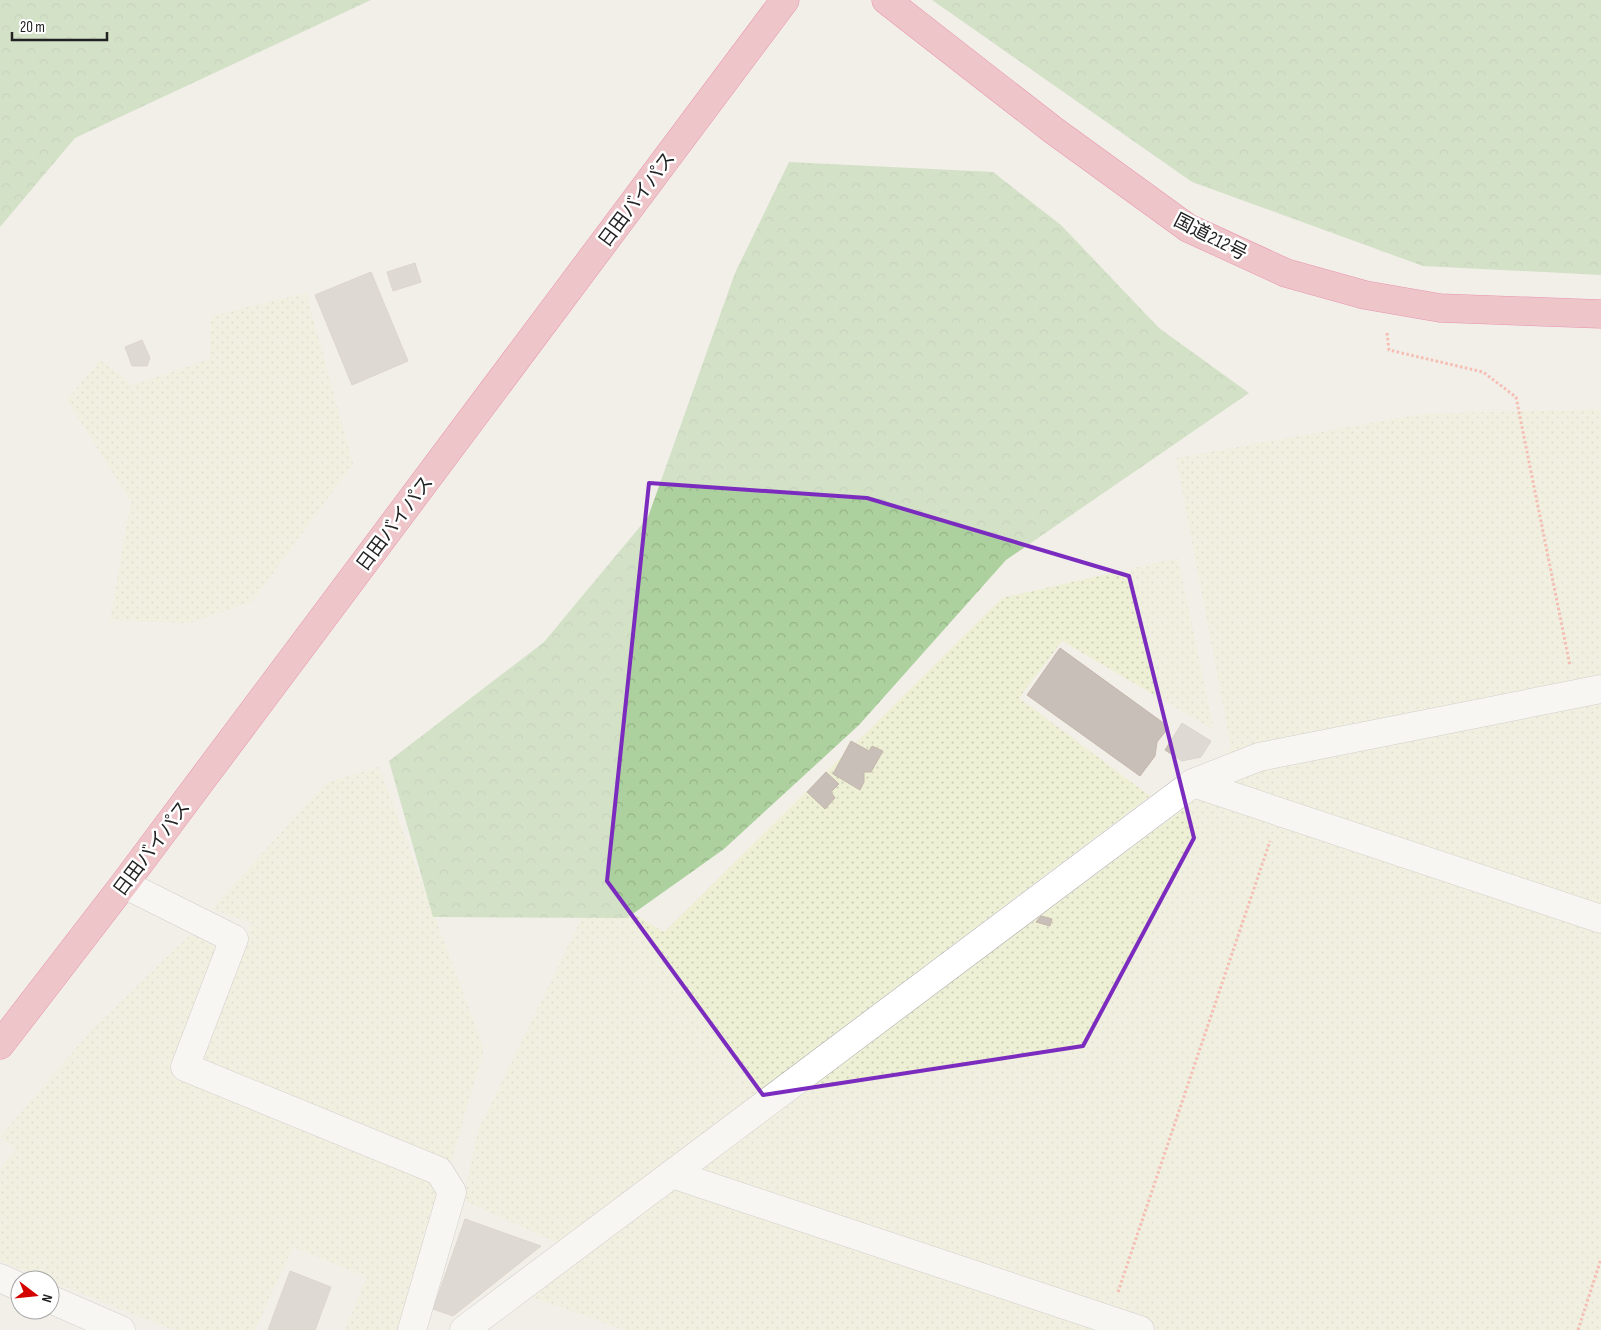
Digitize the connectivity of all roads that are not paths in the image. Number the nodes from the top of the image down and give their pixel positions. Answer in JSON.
{"nodes":[{"id":1,"x":785,"y":0,"type":"edge"},
{"id":2,"x":886,"y":0,"type":"edge"},
{"id":3,"x":1601,"y":314,"type":"edge"},
{"id":4,"x":1588,"y":692,"type":"edge"},
{"id":5,"x":1193,"y":783,"type":"junction"},
{"id":6,"x":124,"y":884,"type":"junction"},
{"id":7,"x":1601,"y":919,"type":"edge"},
{"id":8,"x":0,"y":1044,"type":"edge"},
{"id":9,"x":672,"y":1174,"type":"junction"},
{"id":10,"x":60,"y":1303,"type":"edge"},
{"id":11,"x":121,"y":1330,"type":"edge"},
{"id":12,"x":412,"y":1330,"type":"edge"},
{"id":13,"x":464,"y":1330,"type":"edge"},
{"id":14,"x":1140,"y":1330,"type":"edge"}],
"edges":[{"from":1,"to":6,"type":"highway","name":"日田バイパス"},
{"from":2,"to":3,"type":"highway","name":"国道212号"},
{"from":4,"to":5,"type":"street"},
{"from":5,"to":7,"type":"street"},
{"from":5,"to":9,"type":"street"},
{"from":6,"to":8,"type":"highway","name":"日田バイパス"},
{"from":6,"to":12,"type":"street"},
{"from":9,"to":13,"type":"street"},
{"from":9,"to":14,"type":"street"},
{"from":10,"to":11,"type":"street"}]}
